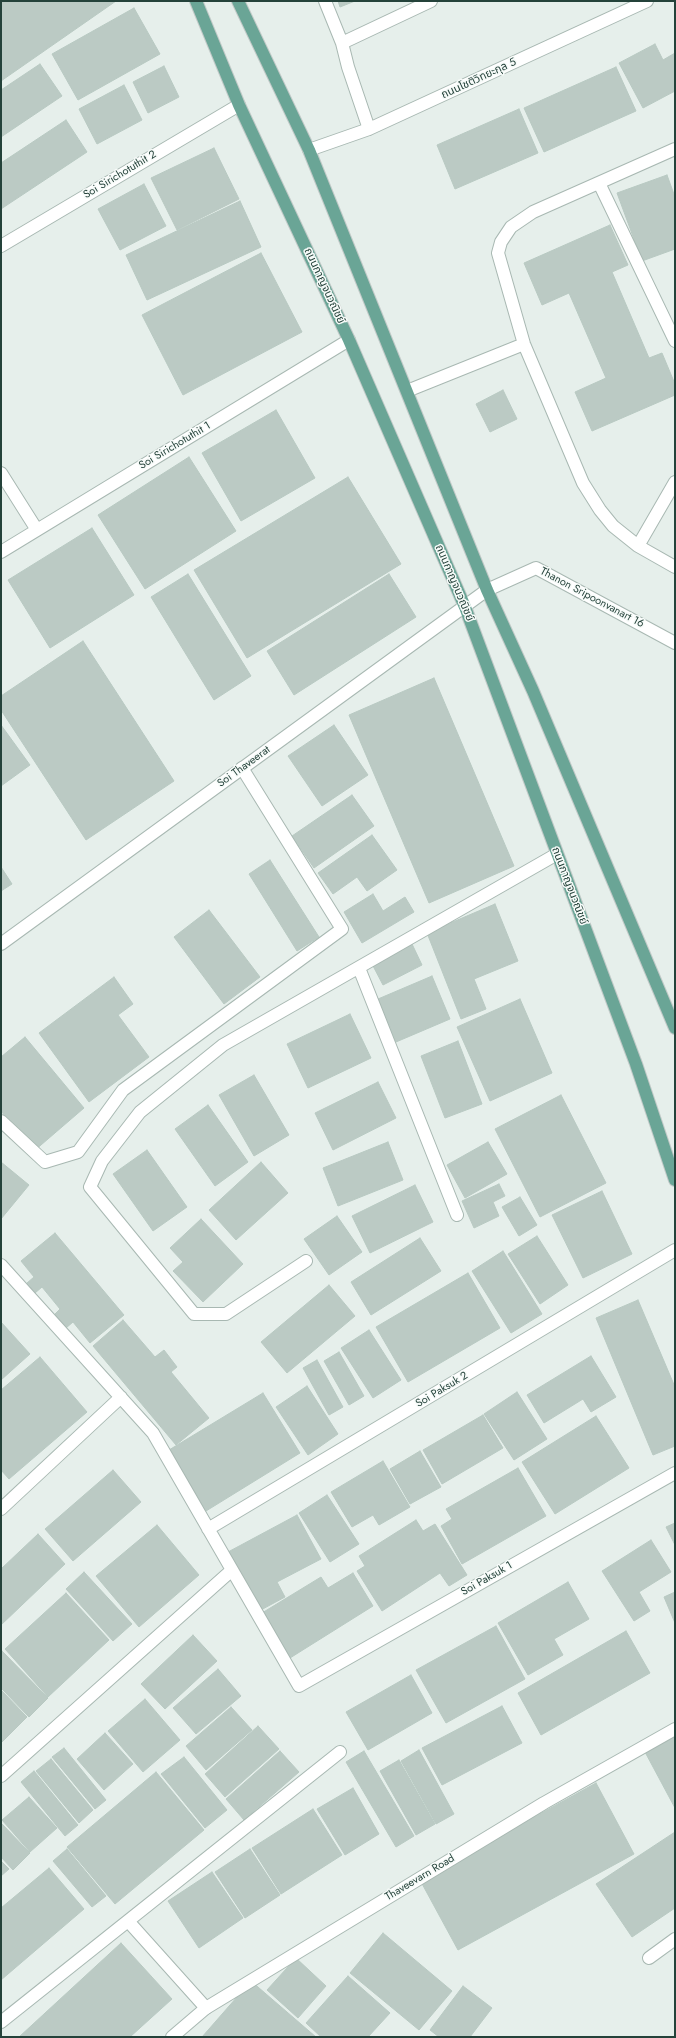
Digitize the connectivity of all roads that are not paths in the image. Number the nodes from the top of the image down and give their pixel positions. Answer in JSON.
{"nodes":[{"id":1,"x":196,"y":1,"type":"edge"},
{"id":2,"x":238,"y":1,"type":"edge"},
{"id":3,"x":325,"y":1,"type":"edge"},
{"id":4,"x":431,"y":1,"type":"edge"},
{"id":5,"x":647,"y":1,"type":"edge"},
{"id":6,"x":342,"y":43,"type":"junction"},
{"id":7,"x":239,"y":105,"type":"junction"},
{"id":8,"x":369,"y":129,"type":"junction"},
{"id":9,"x":675,"y":149,"type":"edge"},
{"id":10,"x":309,"y":150,"type":"junction"},
{"id":11,"x":599,"y":183,"type":"junction"},
{"id":12,"x":1,"y":246,"type":"edge"},
{"id":13,"x":349,"y":340,"type":"junction"},
{"id":14,"x":675,"y":341,"type":"edge"},
{"id":15,"x":524,"y":344,"type":"junction"},
{"id":16,"x":406,"y":391,"type":"junction"},
{"id":17,"x":1,"y":473,"type":"edge"},
{"id":18,"x":675,"y":482,"type":"edge"},
{"id":19,"x":37,"y":530,"type":"junction"},
{"id":20,"x":638,"y":546,"type":"junction"},
{"id":21,"x":1,"y":552,"type":"edge"},
{"id":22,"x":675,"y":567,"type":"edge"},
{"id":23,"x":487,"y":590,"type":"junction"},
{"id":24,"x":465,"y":607,"type":"junction"},
{"id":25,"x":675,"y":643,"type":"edge"},
{"id":26,"x":242,"y":768,"type":"junction"},
{"id":27,"x":557,"y":854,"type":"junction"},
{"id":28,"x":1,"y":944,"type":"edge"},
{"id":29,"x":359,"y":968,"type":"junction"},
{"id":30,"x":675,"y":1028,"type":"edge"},
{"id":31,"x":1,"y":1121,"type":"edge"},
{"id":32,"x":675,"y":1180,"type":"edge"},
{"id":33,"x":457,"y":1216,"type":"dead end"},
{"id":34,"x":675,"y":1250,"type":"edge"},
{"id":35,"x":306,"y":1261,"type":"dead end"},
{"id":36,"x":1,"y":1265,"type":"edge"},
{"id":37,"x":121,"y":1397,"type":"junction"},
{"id":38,"x":675,"y":1473,"type":"edge"},
{"id":39,"x":1,"y":1509,"type":"edge"},
{"id":40,"x":208,"y":1529,"type":"junction"},
{"id":41,"x":232,"y":1570,"type":"junction"},
{"id":42,"x":675,"y":1729,"type":"edge"},
{"id":43,"x":340,"y":1752,"type":"dead end"},
{"id":44,"x":1,"y":1776,"type":"edge"},
{"id":45,"x":128,"y":1921,"type":"junction"},
{"id":46,"x":675,"y":1939,"type":"edge"},
{"id":47,"x":649,"y":1958,"type":"dead end"},
{"id":48,"x":206,"y":2008,"type":"junction"},
{"id":49,"x":1,"y":2022,"type":"edge"},
{"id":50,"x":172,"y":2037,"type":"edge"}],
"edges":[{"from":1,"to":7,"type":"main road","name":"ถนนกาญจนวณิชย์"},
{"from":2,"to":10,"type":"main road"},
{"from":3,"to":6,"type":"street"},
{"from":4,"to":6,"type":"street"},
{"from":5,"to":8,"type":"street","name":"ถนนโชติวิทยะกุล 5"},
{"from":6,"to":8,"type":"street"},
{"from":7,"to":12,"type":"street","name":"Soi Sirichotuthit 2"},
{"from":7,"to":13,"type":"main road","name":"ถนนกาญจนวณิชย์"},
{"from":8,"to":10,"type":"street","name":"ถนนโชติวิทยะกุล 5"},
{"from":9,"to":11,"type":"street"},
{"from":10,"to":16,"type":"main road"},
{"from":11,"to":14,"type":"street"},
{"from":11,"to":15,"type":"street"},
{"from":13,"to":19,"type":"street","name":"Soi Sirichotuthit 1"},
{"from":13,"to":24,"type":"main road","name":"ถนนกาญจนวณิชย์"},
{"from":15,"to":16,"type":"street"},
{"from":15,"to":20,"type":"street"},
{"from":16,"to":23,"type":"main road"},
{"from":17,"to":19,"type":"street"},
{"from":18,"to":20,"type":"street"},
{"from":19,"to":21,"type":"street","name":"Soi Sirichotuthit 1"},
{"from":20,"to":22,"type":"street"},
{"from":23,"to":24,"type":"street","name":"Soi Thaveerat"},
{"from":23,"to":25,"type":"street","name":"Thanon Sripoonvanart 16"},
{"from":23,"to":30,"type":"main road"},
{"from":24,"to":26,"type":"street","name":"Soi Thaveerat"},
{"from":24,"to":27,"type":"main road","name":"ถนนกาญจนวณิชย์"},
{"from":26,"to":28,"type":"street","name":"Soi Thaveerat"},
{"from":26,"to":31,"type":"street"},
{"from":27,"to":29,"type":"street"},
{"from":27,"to":32,"type":"main road","name":"ถนนกาญจนวณิชย์"},
{"from":29,"to":33,"type":"street"},
{"from":29,"to":35,"type":"street"},
{"from":34,"to":40,"type":"street","name":"Soi Paksuk 2"},
{"from":36,"to":37,"type":"street"},
{"from":37,"to":39,"type":"street"},
{"from":37,"to":40,"type":"street"},
{"from":38,"to":41,"type":"street","name":"Soi Paksuk 1"},
{"from":40,"to":41,"type":"street"},
{"from":41,"to":44,"type":"street"},
{"from":42,"to":48,"type":"street","name":"Thaveevarn Road"},
{"from":43,"to":45,"type":"street"},
{"from":45,"to":48,"type":"street"},
{"from":45,"to":49,"type":"street"},
{"from":46,"to":47,"type":"street"},
{"from":48,"to":50,"type":"street","name":"Thaveevarn Road"}]}
